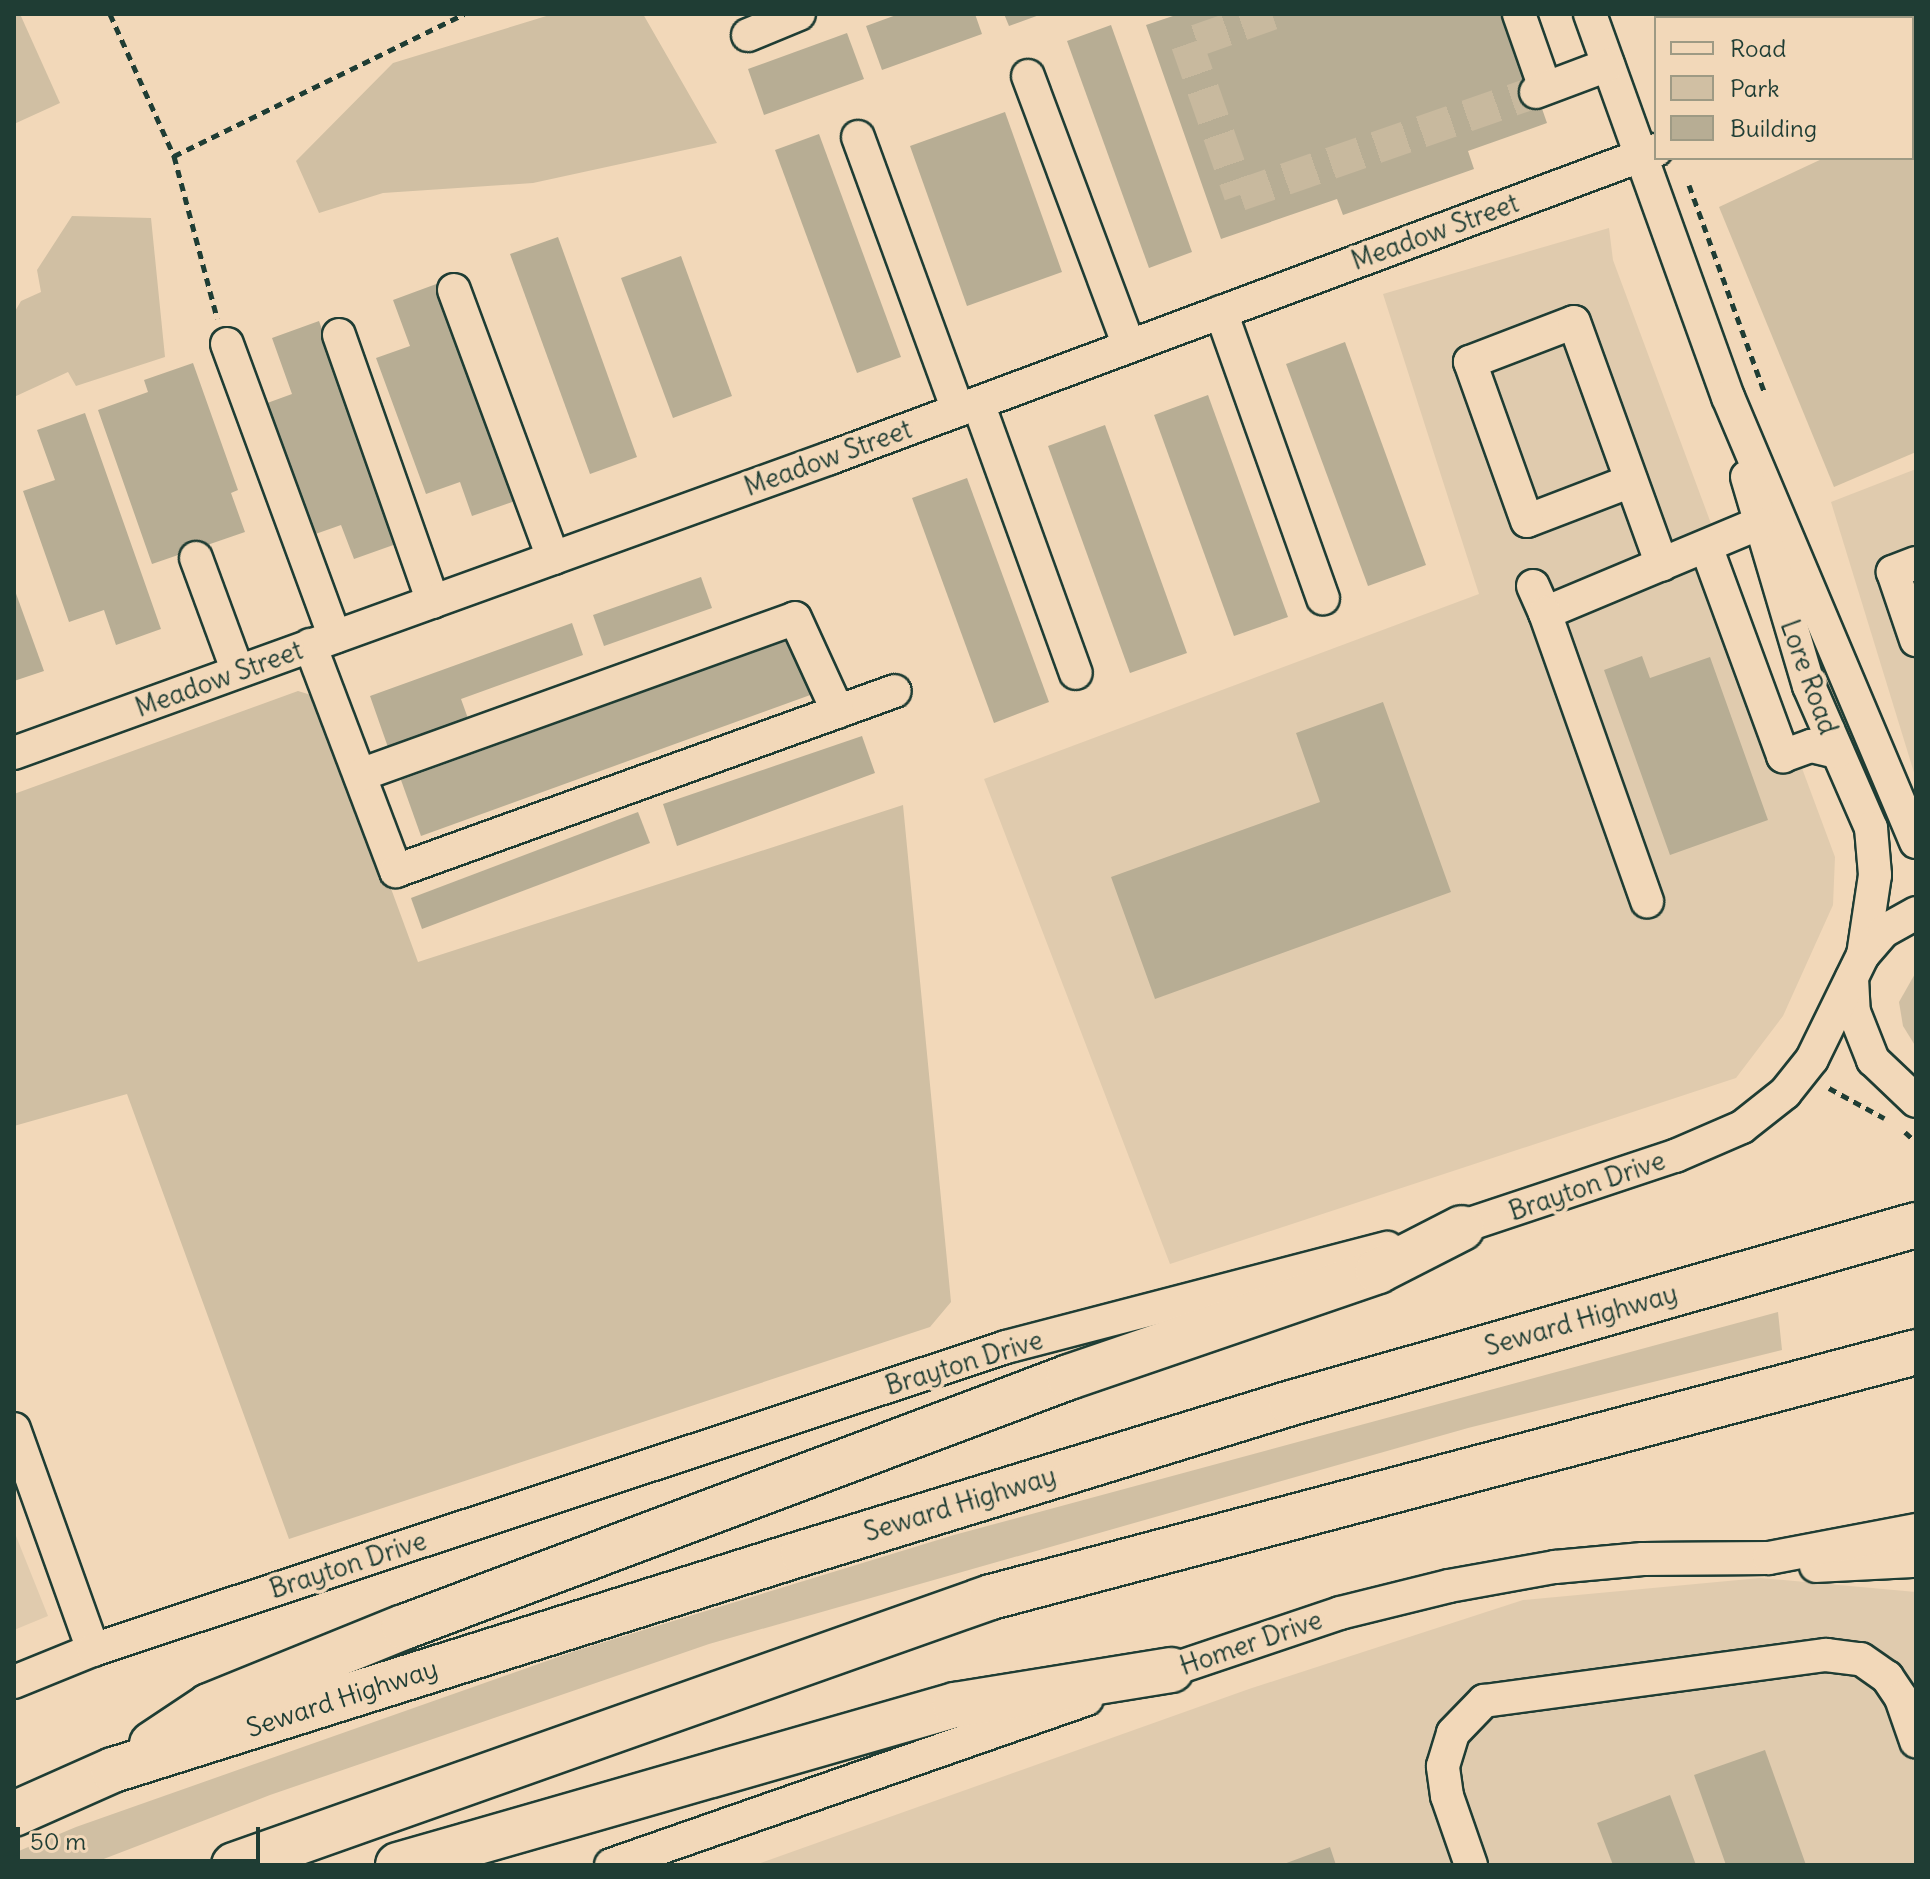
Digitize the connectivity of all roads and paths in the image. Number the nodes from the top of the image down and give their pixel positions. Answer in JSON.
{"nodes":[{"id":1,"x":464,"y":14,"type":"edge"},
{"id":2,"x":799,"y":14,"type":"edge"},
{"id":3,"x":1519,"y":14,"type":"edge"},
{"id":4,"x":1590,"y":14,"type":"edge"},
{"id":5,"x":748,"y":35,"type":"dead end"},
{"id":6,"x":1608,"y":65,"type":"junction"},
{"id":7,"x":1028,"y":76,"type":"dead end"},
{"id":8,"x":858,"y":137,"type":"dead end"},
{"id":9,"x":1648,"y":153,"type":"edge"},
{"id":10,"x":174,"y":156,"type":"dead end"},
{"id":11,"x":454,"y":290,"type":"dead end"},
{"id":12,"x":1221,"y":312,"type":"junction"},
{"id":13,"x":339,"y":335,"type":"dead end"},
{"id":14,"x":227,"y":344,"type":"dead end"},
{"id":15,"x":1129,"y":346,"type":"junction"},
{"id":16,"x":1728,"y":397,"type":"junction"},
{"id":17,"x":968,"y":406,"type":"junction"},
{"id":18,"x":1631,"y":481,"type":"junction"},
{"id":19,"x":1758,"y":524,"type":"junction"},
{"id":20,"x":1707,"y":549,"type":"junction"},
{"id":21,"x":196,"y":558,"type":"dead end"},
{"id":22,"x":553,"y":558,"type":"junction"},
{"id":23,"x":1916,"y":563,"type":"edge"},
{"id":24,"x":1662,"y":565,"type":"junction"},
{"id":25,"x":1323,"y":598,"type":"dead end"},
{"id":26,"x":433,"y":602,"type":"junction"},
{"id":27,"x":1916,"y":640,"type":"edge"},
{"id":28,"x":323,"y":641,"type":"junction"},
{"id":29,"x":238,"y":672,"type":"junction"},
{"id":30,"x":1076,"y":673,"type":"dead end"},
{"id":31,"x":895,"y":691,"type":"dead end"},
{"id":32,"x":838,"y":712,"type":"junction"},
{"id":33,"x":1837,"y":752,"type":"junction"},
{"id":34,"x":14,"y":753,"type":"edge"},
{"id":35,"x":360,"y":775,"type":"junction"},
{"id":36,"x":1916,"y":842,"type":"edge"},
{"id":37,"x":1647,"y":901,"type":"dead end"},
{"id":38,"x":1916,"y":913,"type":"edge"},
{"id":39,"x":1857,"y":967,"type":"junction"},
{"id":40,"x":1824,"y":1084,"type":"dead end"},
{"id":41,"x":1908,"y":1114,"type":"edge"},
{"id":42,"x":1886,"y":1119,"type":"dead end"},
{"id":43,"x":1916,"y":1142,"type":"edge"},
{"id":44,"x":1916,"y":1225,"type":"edge"},
{"id":45,"x":1462,"y":1228,"type":"junction"},
{"id":46,"x":1904,"y":1356,"type":"edge"},
{"id":47,"x":14,"y":1429,"type":"edge"},
{"id":48,"x":1916,"y":1530,"type":"edge"},
{"id":49,"x":1769,"y":1558,"type":"junction"},
{"id":50,"x":1916,"y":1561,"type":"edge"},
{"id":51,"x":93,"y":1650,"type":"junction"},
{"id":52,"x":1171,"y":1670,"type":"junction"},
{"id":53,"x":14,"y":1682,"type":"edge"},
{"id":54,"x":1912,"y":1729,"type":"edge"},
{"id":55,"x":113,"y":1770,"type":"junction"},
{"id":56,"x":14,"y":1814,"type":"edge"},
{"id":57,"x":234,"y":1865,"type":"edge"},
{"id":58,"x":398,"y":1865,"type":"edge"},
{"id":59,"x":611,"y":1865,"type":"edge"},
{"id":60,"x":1471,"y":1865,"type":"edge"}],
"edges":[{"from":1,"to":10,"type":"path"},
{"from":2,"to":5,"type":"street"},
{"from":3,"to":6,"type":"street"},
{"from":4,"to":6,"type":"street","name":"Lore Road"},
{"from":6,"to":9,"type":"street","name":"Lore Road"},
{"from":7,"to":15,"type":"street"},
{"from":8,"to":17,"type":"street"},
{"from":9,"to":12,"type":"street","name":"Meadow Street"},
{"from":9,"to":16,"type":"street","name":"Lore Road"},
{"from":11,"to":22,"type":"street"},
{"from":12,"to":15,"type":"street","name":"Meadow Street"},
{"from":12,"to":25,"type":"street"},
{"from":13,"to":26,"type":"street"},
{"from":14,"to":28,"type":"street"},
{"from":15,"to":17,"type":"street","name":"Meadow Street"},
{"from":16,"to":19,"type":"street","name":"Lore Road"},
{"from":16,"to":36,"type":"street","name":"Lore Road"},
{"from":17,"to":22,"type":"street","name":"Meadow Street"},
{"from":17,"to":30,"type":"street"},
{"from":18,"to":18,"type":"street"},
{"from":18,"to":24,"type":"street"},
{"from":19,"to":20,"type":"street"},
{"from":19,"to":33,"type":"street","name":"Lore Road"},
{"from":20,"to":24,"type":"street"},
{"from":20,"to":33,"type":"street"},
{"from":21,"to":29,"type":"street"},
{"from":22,"to":26,"type":"street","name":"Meadow Street"},
{"from":23,"to":27,"type":"street"},
{"from":24,"to":37,"type":"street"},
{"from":26,"to":28,"type":"street","name":"Meadow Street"},
{"from":28,"to":29,"type":"street","name":"Meadow Street"},
{"from":28,"to":35,"type":"street"},
{"from":29,"to":34,"type":"street","name":"Meadow Street"},
{"from":31,"to":32,"type":"street"},
{"from":32,"to":35,"type":"street"},
{"from":32,"to":35,"type":"street"},
{"from":33,"to":39,"type":"street","name":"Lore Road"},
{"from":38,"to":39,"type":"street"},
{"from":39,"to":41,"type":"street"},
{"from":39,"to":45,"type":"street","name":"Brayton Drive"},
{"from":40,"to":42,"type":"path"},
{"from":41,"to":43,"type":"path"},
{"from":44,"to":55,"type":"highway","name":"Seward Highway"},
{"from":45,"to":51,"type":"street","name":"Brayton Drive"},
{"from":45,"to":55,"type":"highway"},
{"from":46,"to":57,"type":"highway"},
{"from":47,"to":51,"type":"street"},
{"from":48,"to":49,"type":"street","name":"Homer Drive"},
{"from":49,"to":50,"type":"street"},
{"from":49,"to":52,"type":"street","name":"Homer Drive"},
{"from":51,"to":53,"type":"street","name":"Brayton Drive"},
{"from":52,"to":58,"type":"highway"},
{"from":52,"to":59,"type":"street","name":"Homer Drive"},
{"from":54,"to":60,"type":"street"},
{"from":55,"to":56,"type":"highway","name":"Seward Highway"}]}
